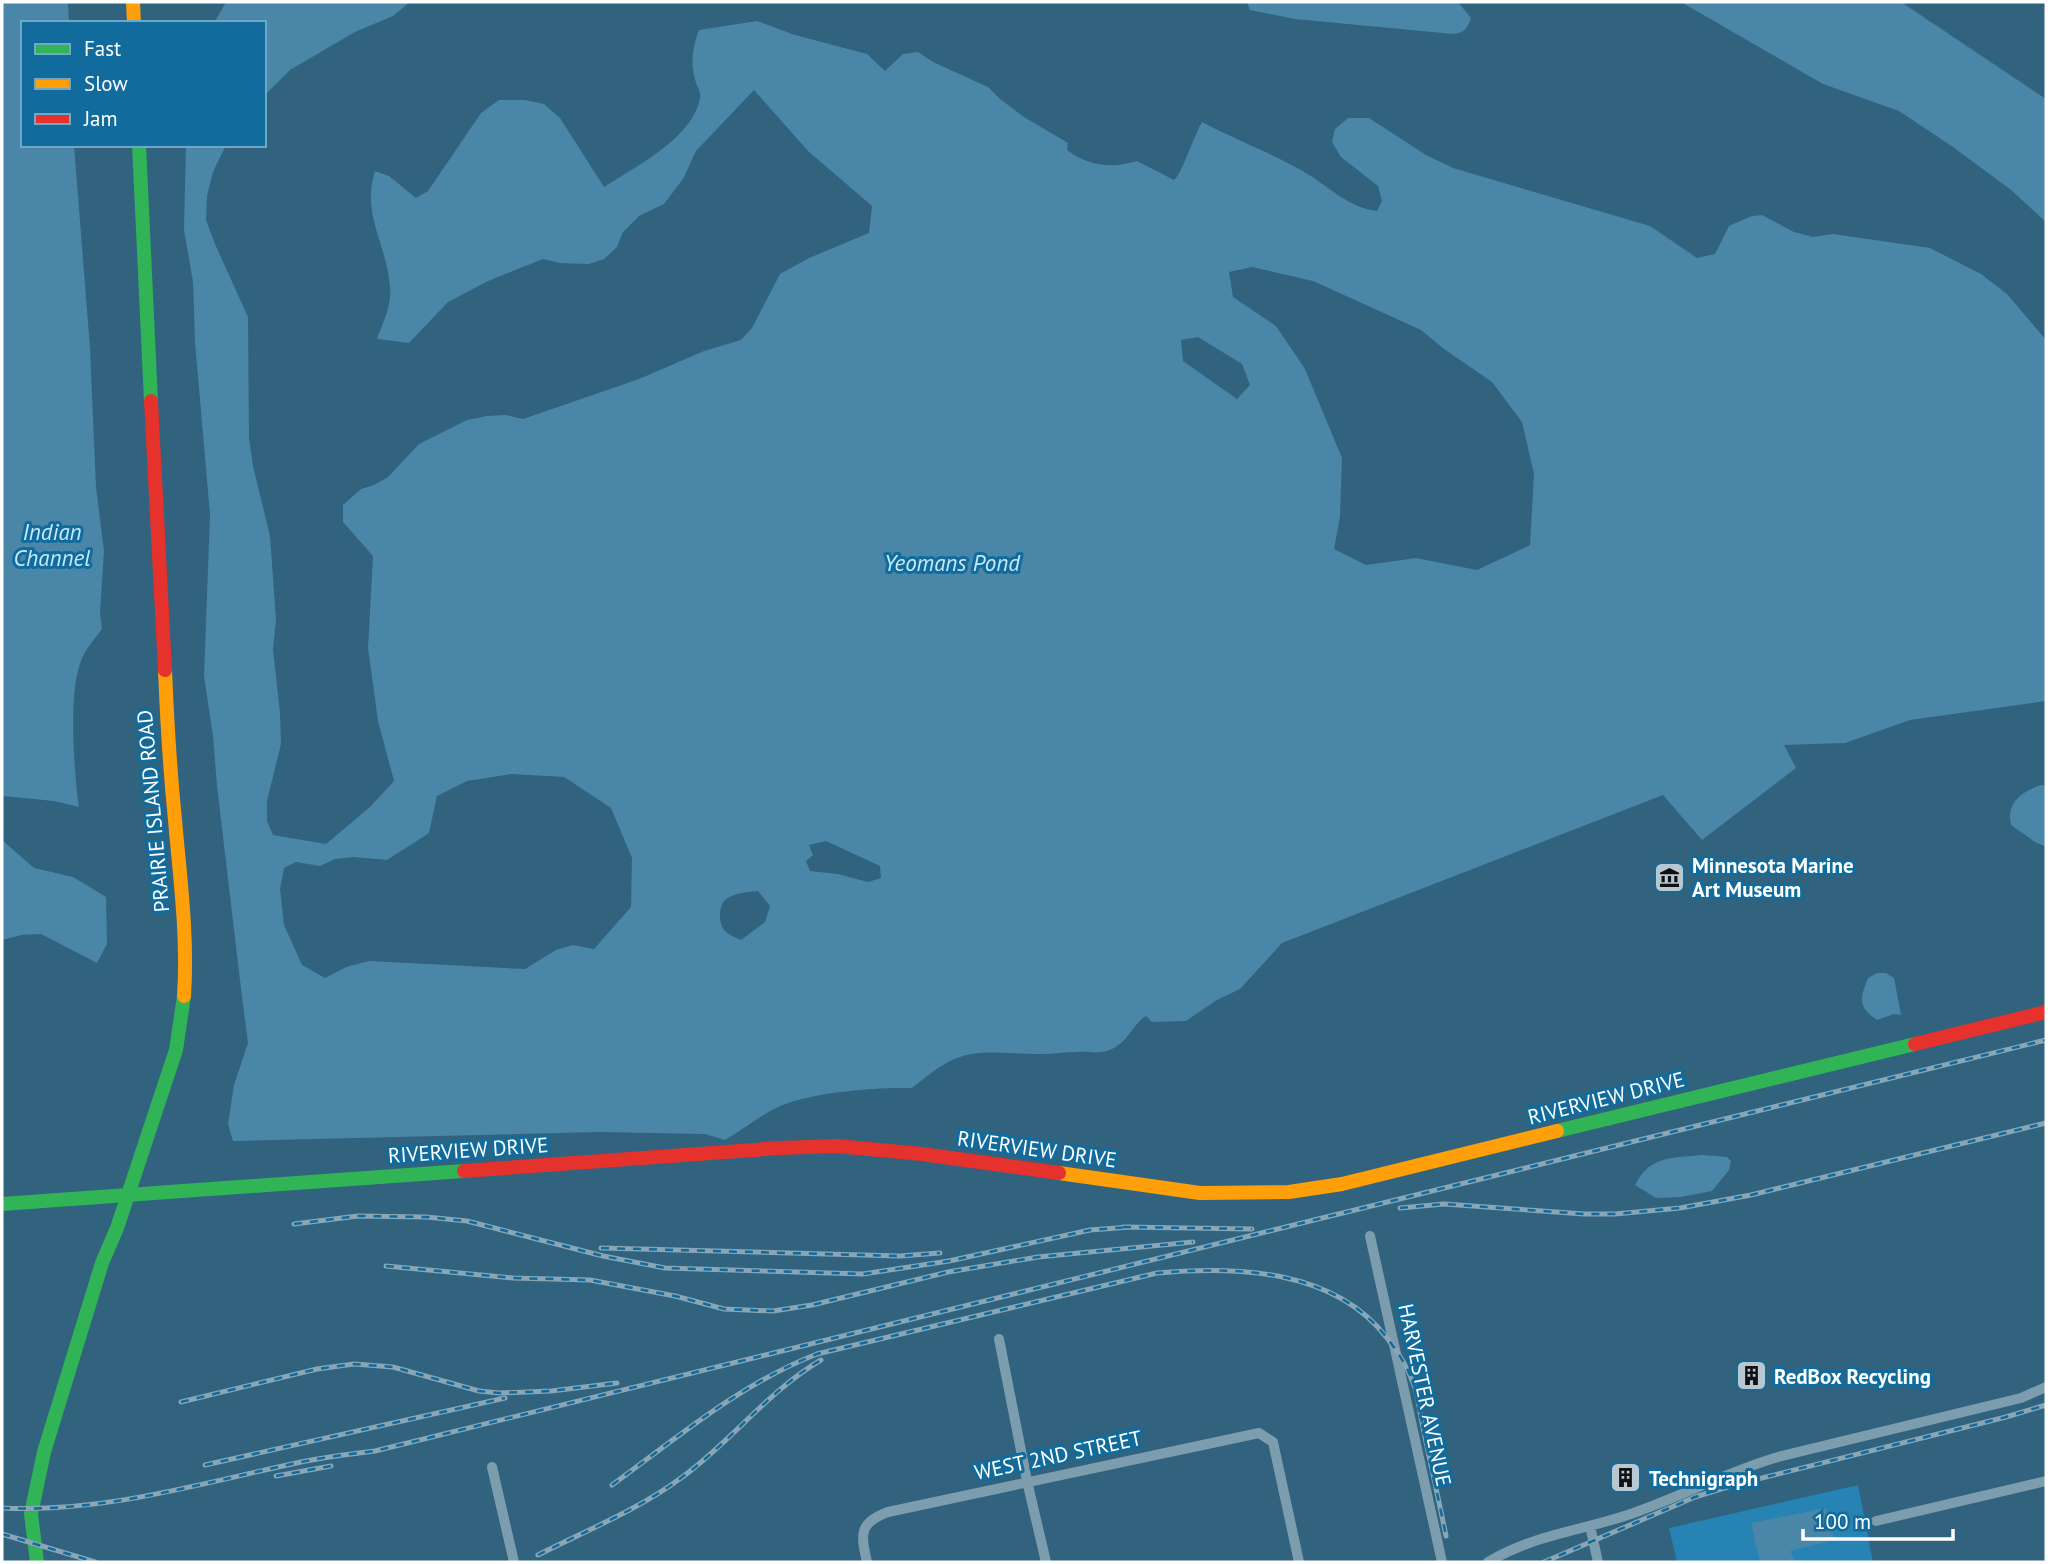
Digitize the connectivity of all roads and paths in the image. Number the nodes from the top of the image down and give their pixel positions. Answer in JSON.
{"nodes":[{"id":1,"x":134,"y":2,"type":"edge"},
{"id":2,"x":134,"y":21,"type":"edge"},
{"id":3,"x":139,"y":147,"type":"edge"},
{"id":4,"x":2046,"y":1012,"type":"edge"},
{"id":5,"x":129,"y":1194,"type":"junction"},
{"id":6,"x":2,"y":1203,"type":"edge"},
{"id":7,"x":1370,"y":1236,"type":"dead end"},
{"id":8,"x":999,"y":1339,"type":"dead end"},
{"id":9,"x":2046,"y":1387,"type":"edge"},
{"id":10,"x":492,"y":1467,"type":"dead end"},
{"id":11,"x":1027,"y":1481,"type":"junction"},
{"id":12,"x":2046,"y":1481,"type":"edge"},
{"id":13,"x":1876,"y":1521,"type":"dead end"},
{"id":14,"x":26,"y":1525,"type":"junction"},
{"id":15,"x":1590,"y":1526,"type":"junction"},
{"id":16,"x":28,"y":1562,"type":"edge"},
{"id":17,"x":37,"y":1562,"type":"edge"},
{"id":18,"x":514,"y":1562,"type":"edge"},
{"id":19,"x":867,"y":1562,"type":"edge"},
{"id":20,"x":1046,"y":1562,"type":"edge"},
{"id":21,"x":1299,"y":1562,"type":"edge"},
{"id":22,"x":1442,"y":1562,"type":"edge"},
{"id":23,"x":1488,"y":1562,"type":"edge"},
{"id":24,"x":1598,"y":1562,"type":"edge"}],
"edges":[{"from":1,"to":2,"type":"street"},
{"from":3,"to":5,"type":"street","name":"PRAIRIE ISLAND ROAD"},
{"from":4,"to":5,"type":"street","name":"RIVERVIEW DRIVE"},
{"from":5,"to":6,"type":"street","name":"RIVERVIEW DRIVE"},
{"from":5,"to":14,"type":"street","name":"PRAIRIE ISLAND ROAD"},
{"from":7,"to":22,"type":"street","name":"HARVESTER AVENUE"},
{"from":8,"to":11,"type":"street"},
{"from":9,"to":15,"type":"street"},
{"from":10,"to":18,"type":"street"},
{"from":11,"to":19,"type":"street","name":"WEST 2ND STREET"},
{"from":11,"to":20,"type":"street"},
{"from":11,"to":21,"type":"street","name":"WEST 2ND STREET"},
{"from":12,"to":13,"type":"street"},
{"from":14,"to":16,"type":"street"},
{"from":14,"to":17,"type":"street"},
{"from":15,"to":23,"type":"street"},
{"from":15,"to":24,"type":"street"}]}
